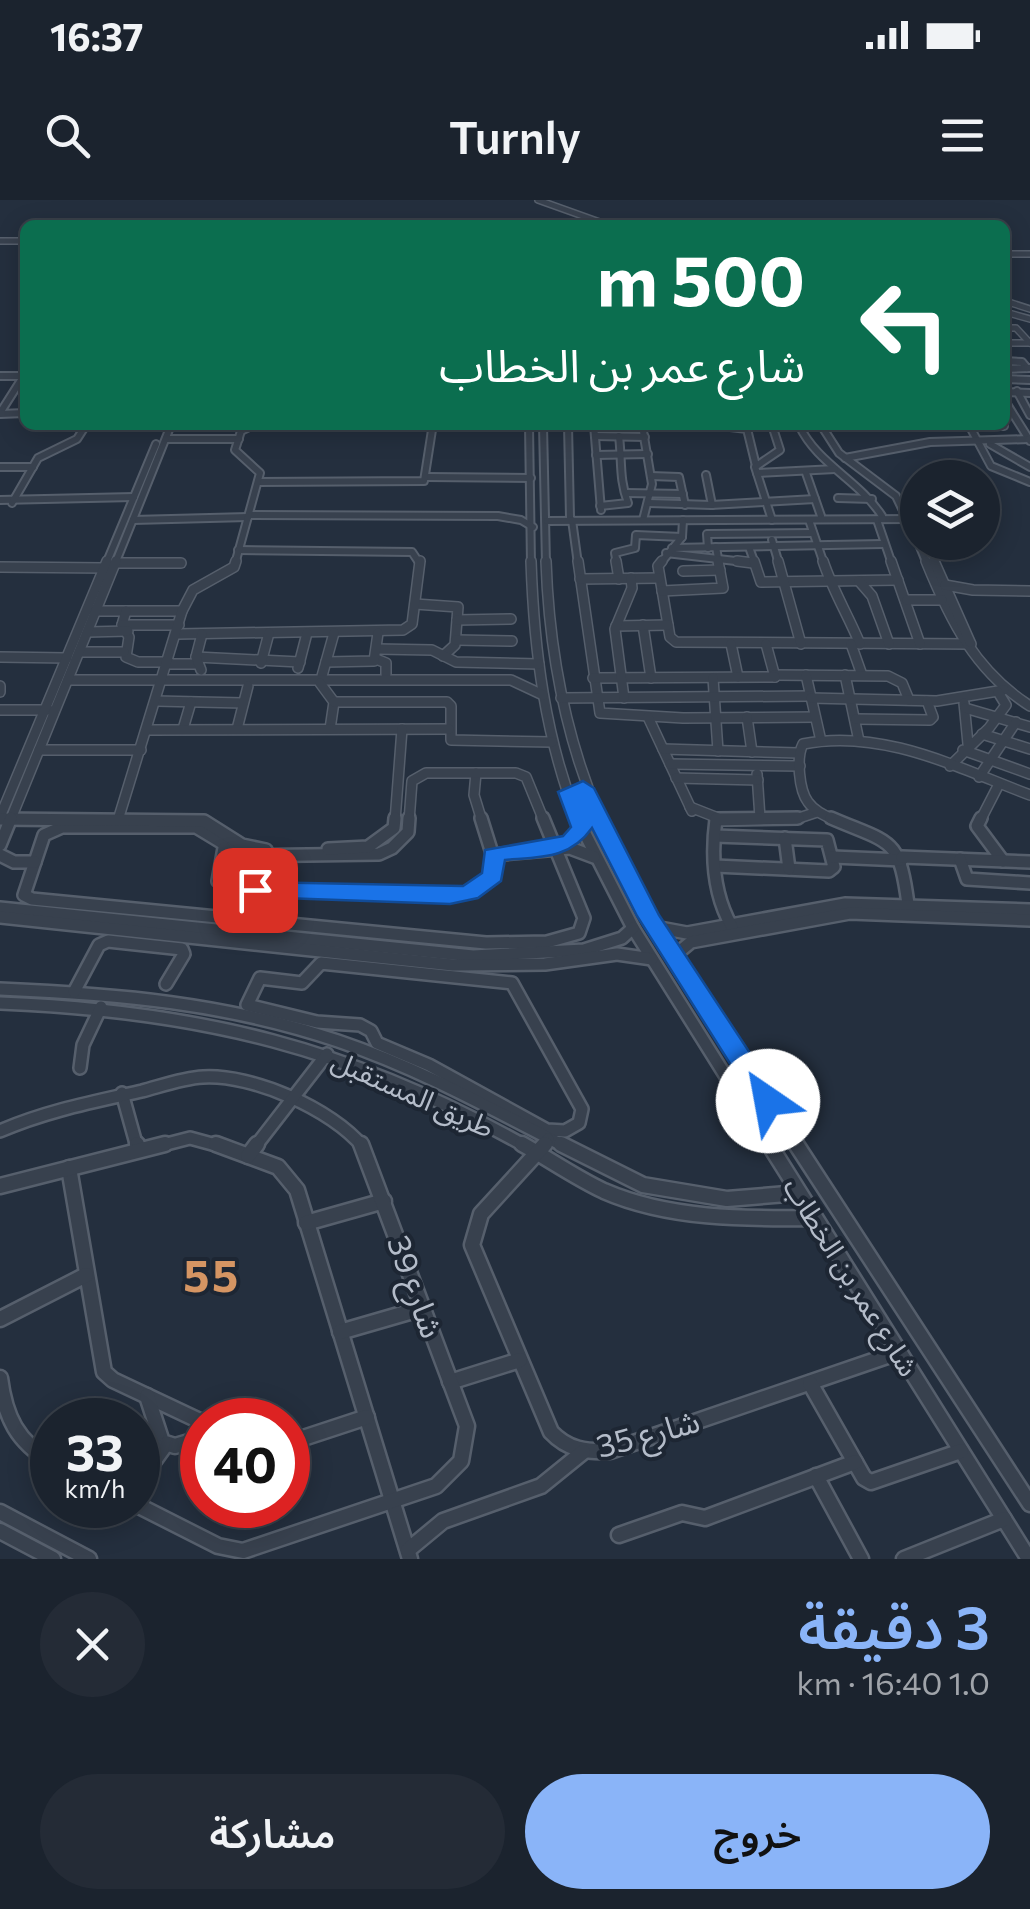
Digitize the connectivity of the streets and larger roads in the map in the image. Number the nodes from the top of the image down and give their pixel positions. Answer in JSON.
{"nodes":[{"id":1,"x":538,"y":200,"type":"edge"},
{"id":2,"x":594,"y":220,"type":"edge"},
{"id":3,"x":1010,"y":328,"type":"edge"},
{"id":4,"x":1030,"y":343,"type":"edge"},
{"id":5,"x":20,"y":384,"type":"edge"},
{"id":6,"x":1010,"y":392,"type":"edge"},
{"id":7,"x":1017,"y":392,"type":"junction"},
{"id":8,"x":1030,"y":393,"type":"edge"},
{"id":9,"x":1028,"y":408,"type":"edge"},
{"id":10,"x":0,"y":413,"type":"edge"},
{"id":11,"x":1026,"y":426,"type":"edge"},
{"id":12,"x":83,"y":430,"type":"edge"},
{"id":13,"x":166,"y":430,"type":"edge"},
{"id":14,"x":167,"y":430,"type":"edge"},
{"id":15,"x":243,"y":430,"type":"edge"},
{"id":16,"x":432,"y":430,"type":"edge"},
{"id":17,"x":528,"y":430,"type":"edge"},
{"id":18,"x":543,"y":430,"type":"edge"},
{"id":19,"x":568,"y":430,"type":"edge"},
{"id":20,"x":594,"y":430,"type":"edge"},
{"id":21,"x":643,"y":430,"type":"edge"},
{"id":22,"x":747,"y":430,"type":"edge"},
{"id":23,"x":774,"y":430,"type":"edge"},
{"id":24,"x":801,"y":430,"type":"edge"},
{"id":25,"x":828,"y":430,"type":"edge"},
{"id":26,"x":972,"y":430,"type":"edge"},
{"id":27,"x":595,"y":436,"type":"junction"},
{"id":28,"x":619,"y":436,"type":"junction"},
{"id":29,"x":644,"y":436,"type":"junction"},
{"id":30,"x":166,"y":439,"type":"junction"},
{"id":31,"x":239,"y":439,"type":"junction"},
{"id":32,"x":1030,"y":440,"type":"edge"},
{"id":33,"x":978,"y":441,"type":"junction"},
{"id":34,"x":530,"y":452,"type":"junction"},
{"id":35,"x":544,"y":452,"type":"junction"},
{"id":36,"x":622,"y":454,"type":"junction"},
{"id":37,"x":648,"y":454,"type":"junction"},
{"id":38,"x":596,"y":455,"type":"junction"},
{"id":39,"x":849,"y":459,"type":"junction"},
{"id":40,"x":0,"y":467,"type":"edge"},
{"id":41,"x":33,"y":467,"type":"junction"},
{"id":42,"x":1030,"y":467,"type":"edge"},
{"id":43,"x":833,"y":468,"type":"junction"},
{"id":44,"x":757,"y":470,"type":"junction"},
{"id":45,"x":806,"y":473,"type":"junction"},
{"id":46,"x":598,"y":476,"type":"junction"},
{"id":47,"x":652,"y":476,"type":"junction"},
{"id":48,"x":706,"y":476,"type":"dead end"},
{"id":49,"x":427,"y":477,"type":"junction"},
{"id":50,"x":618,"y":477,"type":"junction"},
{"id":51,"x":531,"y":478,"type":"junction"},
{"id":52,"x":258,"y":482,"type":"junction"},
{"id":53,"x":1030,"y":482,"type":"edge"},
{"id":54,"x":708,"y":490,"type":"junction"},
{"id":55,"x":682,"y":492,"type":"junction"},
{"id":56,"x":627,"y":493,"type":"junction"},
{"id":57,"x":134,"y":497,"type":"junction"},
{"id":58,"x":649,"y":498,"type":"junction"},
{"id":59,"x":815,"y":498,"type":"junction"},
{"id":60,"x":838,"y":498,"type":"dead end"},
{"id":61,"x":872,"y":499,"type":"junction"},
{"id":62,"x":765,"y":500,"type":"junction"},
{"id":63,"x":0,"y":502,"type":"edge"},
{"id":64,"x":13,"y":502,"type":"junction"},
{"id":65,"x":900,"y":503,"type":"edge"},
{"id":66,"x":532,"y":504,"type":"junction"},
{"id":67,"x":685,"y":505,"type":"junction"},
{"id":68,"x":712,"y":505,"type":"junction"},
{"id":69,"x":600,"y":506,"type":"junction"},
{"id":70,"x":130,"y":508,"type":"junction"},
{"id":71,"x":248,"y":516,"type":"junction"},
{"id":72,"x":498,"y":516,"type":"junction"},
{"id":73,"x":601,"y":516,"type":"junction"},
{"id":74,"x":822,"y":516,"type":"junction"},
{"id":75,"x":571,"y":518,"type":"junction"},
{"id":76,"x":644,"y":518,"type":"junction"},
{"id":77,"x":771,"y":518,"type":"junction"},
{"id":78,"x":879,"y":518,"type":"junction"},
{"id":79,"x":547,"y":519,"type":"junction"},
{"id":80,"x":900,"y":519,"type":"edge"},
{"id":81,"x":133,"y":520,"type":"junction"},
{"id":82,"x":683,"y":520,"type":"junction"},
{"id":83,"x":808,"y":520,"type":"junction"},
{"id":84,"x":533,"y":528,"type":"junction"},
{"id":85,"x":682,"y":537,"type":"junction"},
{"id":86,"x":815,"y":538,"type":"junction"},
{"id":87,"x":772,"y":539,"type":"junction"},
{"id":88,"x":884,"y":544,"type":"junction"},
{"id":89,"x":749,"y":547,"type":"junction"},
{"id":90,"x":712,"y":548,"type":"junction"},
{"id":91,"x":117,"y":550,"type":"junction"},
{"id":92,"x":238,"y":550,"type":"junction"},
{"id":93,"x":669,"y":551,"type":"junction"},
{"id":94,"x":681,"y":556,"type":"junction"},
{"id":95,"x":718,"y":559,"type":"junction"},
{"id":96,"x":927,"y":560,"type":"edge"},
{"id":97,"x":934,"y":560,"type":"edge"},
{"id":98,"x":116,"y":563,"type":"junction"},
{"id":99,"x":753,"y":563,"type":"junction"},
{"id":100,"x":181,"y":564,"type":"dead end"},
{"id":101,"x":0,"y":567,"type":"edge"},
{"id":102,"x":105,"y":568,"type":"junction"},
{"id":103,"x":684,"y":570,"type":"junction"},
{"id":104,"x":720,"y":570,"type":"junction"},
{"id":105,"x":620,"y":578,"type":"junction"},
{"id":106,"x":631,"y":578,"type":"junction"},
{"id":107,"x":659,"y":578,"type":"junction"},
{"id":108,"x":580,"y":579,"type":"junction"},
{"id":109,"x":898,"y":580,"type":"junction"},
{"id":110,"x":859,"y":581,"type":"junction"},
{"id":111,"x":784,"y":582,"type":"junction"},
{"id":112,"x":830,"y":582,"type":"junction"},
{"id":113,"x":944,"y":585,"type":"junction"},
{"id":114,"x":687,"y":590,"type":"junction"},
{"id":115,"x":662,"y":591,"type":"junction"},
{"id":116,"x":1030,"y":593,"type":"edge"},
{"id":117,"x":946,"y":599,"type":"junction"},
{"id":118,"x":907,"y":600,"type":"junction"},
{"id":119,"x":414,"y":604,"type":"junction"},
{"id":120,"x":92,"y":611,"type":"junction"},
{"id":121,"x":126,"y":611,"type":"junction"},
{"id":122,"x":182,"y":611,"type":"junction"},
{"id":123,"x":536,"y":613,"type":"junction"},
{"id":124,"x":552,"y":613,"type":"junction"},
{"id":125,"x":511,"y":619,"type":"dead end"},
{"id":126,"x":457,"y":620,"type":"junction"},
{"id":127,"x":643,"y":625,"type":"junction"},
{"id":128,"x":668,"y":625,"type":"junction"},
{"id":129,"x":616,"y":626,"type":"junction"},
{"id":130,"x":125,"y":628,"type":"junction"},
{"id":131,"x":179,"y":629,"type":"junction"},
{"id":132,"x":88,"y":632,"type":"junction"},
{"id":133,"x":270,"y":633,"type":"junction"},
{"id":134,"x":307,"y":633,"type":"junction"},
{"id":135,"x":334,"y":633,"type":"junction"},
{"id":136,"x":378,"y":633,"type":"junction"},
{"id":137,"x":202,"y":634,"type":"junction"},
{"id":138,"x":456,"y":640,"type":"junction"},
{"id":139,"x":512,"y":641,"type":"dead end"},
{"id":140,"x":732,"y":644,"type":"junction"},
{"id":141,"x":766,"y":644,"type":"junction"},
{"id":142,"x":801,"y":644,"type":"junction"},
{"id":143,"x":855,"y":644,"type":"junction"},
{"id":144,"x":889,"y":644,"type":"junction"},
{"id":145,"x":920,"y":644,"type":"junction"},
{"id":146,"x":968,"y":644,"type":"junction"},
{"id":147,"x":80,"y":652,"type":"junction"},
{"id":148,"x":124,"y":652,"type":"junction"},
{"id":149,"x":376,"y":654,"type":"junction"},
{"id":150,"x":443,"y":656,"type":"junction"},
{"id":151,"x":0,"y":657,"type":"edge"},
{"id":152,"x":67,"y":658,"type":"junction"},
{"id":153,"x":247,"y":658,"type":"junction"},
{"id":154,"x":261,"y":662,"type":"junction"},
{"id":155,"x":300,"y":662,"type":"junction"},
{"id":156,"x":326,"y":662,"type":"junction"},
{"id":157,"x":169,"y":663,"type":"junction"},
{"id":158,"x":198,"y":664,"type":"junction"},
{"id":159,"x":538,"y":664,"type":"junction"},
{"id":160,"x":296,"y":673,"type":"dead end"},
{"id":161,"x":243,"y":674,"type":"dead end"},
{"id":162,"x":386,"y":674,"type":"dead end"},
{"id":163,"x":806,"y":675,"type":"junction"},
{"id":164,"x":845,"y":675,"type":"junction"},
{"id":165,"x":862,"y":675,"type":"junction"},
{"id":166,"x":774,"y":676,"type":"junction"},
{"id":167,"x":593,"y":678,"type":"junction"},
{"id":168,"x":621,"y":678,"type":"junction"},
{"id":169,"x":651,"y":678,"type":"junction"},
{"id":170,"x":713,"y":678,"type":"junction"},
{"id":171,"x":738,"y":678,"type":"junction"},
{"id":172,"x":751,"y":678,"type":"junction"},
{"id":173,"x":68,"y":680,"type":"junction"},
{"id":174,"x":163,"y":680,"type":"junction"},
{"id":175,"x":511,"y":680,"type":"junction"},
{"id":176,"x":248,"y":686,"type":"dead end"},
{"id":177,"x":1001,"y":691,"type":"junction"},
{"id":178,"x":754,"y":694,"type":"junction"},
{"id":179,"x":779,"y":694,"type":"junction"},
{"id":180,"x":542,"y":696,"type":"junction"},
{"id":181,"x":716,"y":696,"type":"junction"},
{"id":182,"x":811,"y":697,"type":"junction"},
{"id":183,"x":561,"y":698,"type":"junction"},
{"id":184,"x":596,"y":698,"type":"junction"},
{"id":185,"x":624,"y":698,"type":"junction"},
{"id":186,"x":852,"y":699,"type":"junction"},
{"id":187,"x":904,"y":700,"type":"junction"},
{"id":188,"x":156,"y":701,"type":"junction"},
{"id":189,"x":926,"y":701,"type":"junction"},
{"id":190,"x":191,"y":702,"type":"junction"},
{"id":191,"x":244,"y":702,"type":"junction"},
{"id":192,"x":334,"y":702,"type":"junction"},
{"id":193,"x":964,"y":702,"type":"junction"},
{"id":194,"x":1030,"y":704,"type":"edge"},
{"id":195,"x":0,"y":710,"type":"edge"},
{"id":196,"x":50,"y":710,"type":"junction"},
{"id":197,"x":759,"y":716,"type":"junction"},
{"id":198,"x":998,"y":716,"type":"junction"},
{"id":199,"x":648,"y":717,"type":"junction"},
{"id":200,"x":716,"y":717,"type":"junction"},
{"id":201,"x":747,"y":717,"type":"junction"},
{"id":202,"x":815,"y":717,"type":"junction"},
{"id":203,"x":856,"y":719,"type":"junction"},
{"id":204,"x":904,"y":720,"type":"junction"},
{"id":205,"x":1016,"y":722,"type":"junction"},
{"id":206,"x":1030,"y":727,"type":"edge"},
{"id":207,"x":449,"y":728,"type":"junction"},
{"id":208,"x":237,"y":729,"type":"junction"},
{"id":209,"x":330,"y":729,"type":"junction"},
{"id":210,"x":402,"y":729,"type":"junction"},
{"id":211,"x":147,"y":730,"type":"junction"},
{"id":212,"x":182,"y":730,"type":"junction"},
{"id":213,"x":982,"y":734,"type":"junction"},
{"id":214,"x":821,"y":741,"type":"junction"},
{"id":215,"x":859,"y":741,"type":"junction"},
{"id":216,"x":1003,"y":741,"type":"junction"},
{"id":217,"x":552,"y":742,"type":"junction"},
{"id":218,"x":966,"y":747,"type":"junction"},
{"id":219,"x":1030,"y":749,"type":"edge"},
{"id":220,"x":38,"y":750,"type":"junction"},
{"id":221,"x":141,"y":750,"type":"junction"},
{"id":222,"x":663,"y":750,"type":"junction"},
{"id":223,"x":718,"y":750,"type":"junction"},
{"id":224,"x":752,"y":752,"type":"junction"},
{"id":225,"x":798,"y":753,"type":"junction"},
{"id":226,"x":990,"y":760,"type":"junction"},
{"id":227,"x":670,"y":764,"type":"junction"},
{"id":228,"x":756,"y":766,"type":"junction"},
{"id":229,"x":800,"y":766,"type":"junction"},
{"id":230,"x":950,"y":766,"type":"junction"},
{"id":231,"x":581,"y":770,"type":"junction"},
{"id":232,"x":561,"y":772,"type":"junction"},
{"id":233,"x":476,"y":774,"type":"junction"},
{"id":234,"x":1030,"y":774,"type":"edge"},
{"id":235,"x":978,"y":776,"type":"junction"},
{"id":236,"x":676,"y":778,"type":"junction"},
{"id":237,"x":758,"y":780,"type":"junction"},
{"id":238,"x":1000,"y":784,"type":"junction"},
{"id":239,"x":589,"y":792,"type":"junction"},
{"id":240,"x":1030,"y":794,"type":"edge"},
{"id":241,"x":570,"y":795,"type":"junction"},
{"id":242,"x":817,"y":812,"type":"junction"},
{"id":243,"x":4,"y":818,"type":"edge"},
{"id":244,"x":718,"y":818,"type":"junction"},
{"id":245,"x":760,"y":818,"type":"junction"},
{"id":246,"x":118,"y":820,"type":"junction"},
{"id":247,"x":582,"y":827,"type":"junction"},
{"id":248,"x":715,"y":836,"type":"junction"},
{"id":249,"x":786,"y":838,"type":"junction"},
{"id":250,"x":0,"y":845,"type":"edge"},
{"id":251,"x":224,"y":848,"type":"junction"},
{"id":252,"x":552,"y":848,"type":"junction"},
{"id":253,"x":0,"y":855,"type":"edge"},
{"id":254,"x":492,"y":855,"type":"junction"},
{"id":255,"x":595,"y":857,"type":"junction"},
{"id":256,"x":832,"y":857,"type":"junction"},
{"id":257,"x":902,"y":858,"type":"junction"},
{"id":258,"x":960,"y":859,"type":"junction"},
{"id":259,"x":1003,"y":861,"type":"junction"},
{"id":260,"x":14,"y":862,"type":"junction"},
{"id":261,"x":34,"y":862,"type":"junction"},
{"id":262,"x":1030,"y":862,"type":"edge"},
{"id":263,"x":0,"y":865,"type":"edge"},
{"id":264,"x":715,"y":866,"type":"junction"},
{"id":265,"x":788,"y":869,"type":"junction"},
{"id":266,"x":1030,"y":883,"type":"edge"},
{"id":267,"x":908,"y":904,"type":"junction"},
{"id":268,"x":0,"y":908,"type":"edge"},
{"id":269,"x":1030,"y":910,"type":"edge"},
{"id":270,"x":0,"y":917,"type":"edge"},
{"id":271,"x":1030,"y":920,"type":"edge"},
{"id":272,"x":102,"y":924,"type":"junction"},
{"id":273,"x":655,"y":927,"type":"junction"},
{"id":274,"x":633,"y":928,"type":"junction"},
{"id":275,"x":733,"y":928,"type":"junction"},
{"id":276,"x":674,"y":956,"type":"junction"},
{"id":277,"x":652,"y":959,"type":"junction"},
{"id":278,"x":166,"y":984,"type":"dead end"},
{"id":279,"x":0,"y":988,"type":"edge"},
{"id":280,"x":35,"y":990,"type":"junction"},
{"id":281,"x":74,"y":992,"type":"junction"},
{"id":282,"x":0,"y":1003,"type":"edge"},
{"id":283,"x":31,"y":1004,"type":"junction"},
{"id":284,"x":102,"y":1007,"type":"junction"},
{"id":285,"x":356,"y":1024,"type":"junction"},
{"id":286,"x":726,"y":1039,"type":"junction"},
{"id":287,"x":343,"y":1042,"type":"junction"},
{"id":288,"x":707,"y":1047,"type":"junction"},
{"id":289,"x":327,"y":1054,"type":"junction"},
{"id":290,"x":80,"y":1068,"type":"dead end"},
{"id":291,"x":750,"y":1074,"type":"junction"},
{"id":292,"x":728,"y":1080,"type":"junction"},
{"id":293,"x":122,"y":1093,"type":"junction"},
{"id":294,"x":290,"y":1100,"type":"junction"},
{"id":295,"x":0,"y":1132,"type":"edge"},
{"id":296,"x":548,"y":1139,"type":"junction"},
{"id":297,"x":138,"y":1149,"type":"junction"},
{"id":298,"x":539,"y":1154,"type":"junction"},
{"id":299,"x":248,"y":1156,"type":"junction"},
{"id":300,"x":69,"y":1168,"type":"junction"},
{"id":301,"x":0,"y":1186,"type":"edge"},
{"id":302,"x":798,"y":1194,"type":"junction"},
{"id":303,"x":384,"y":1201,"type":"junction"},
{"id":304,"x":813,"y":1218,"type":"junction"},
{"id":305,"x":306,"y":1223,"type":"junction"},
{"id":306,"x":86,"y":1275,"type":"junction"},
{"id":307,"x":423,"y":1308,"type":"junction"},
{"id":308,"x":0,"y":1319,"type":"edge"},
{"id":309,"x":340,"y":1332,"type":"junction"},
{"id":310,"x":899,"y":1352,"type":"junction"},
{"id":311,"x":520,"y":1360,"type":"junction"},
{"id":312,"x":0,"y":1378,"type":"edge"},
{"id":313,"x":450,"y":1382,"type":"junction"},
{"id":314,"x":810,"y":1382,"type":"junction"},
{"id":315,"x":147,"y":1396,"type":"junction"},
{"id":316,"x":180,"y":1412,"type":"edge"},
{"id":317,"x":366,"y":1417,"type":"junction"},
{"id":318,"x":310,"y":1436,"type":"edge"},
{"id":319,"x":180,"y":1442,"type":"edge"},
{"id":320,"x":166,"y":1444,"type":"junction"},
{"id":321,"x":30,"y":1450,"type":"edge"},
{"id":322,"x":962,"y":1451,"type":"junction"},
{"id":323,"x":160,"y":1452,"type":"edge"},
{"id":324,"x":583,"y":1452,"type":"junction"},
{"id":325,"x":855,"y":1462,"type":"junction"},
{"id":326,"x":816,"y":1476,"type":"junction"},
{"id":327,"x":392,"y":1502,"type":"junction"},
{"id":328,"x":1030,"y":1504,"type":"edge"},
{"id":329,"x":0,"y":1512,"type":"edge"},
{"id":330,"x":160,"y":1518,"type":"edge"},
{"id":331,"x":1004,"y":1519,"type":"junction"},
{"id":332,"x":0,"y":1531,"type":"edge"},
{"id":333,"x":619,"y":1536,"type":"dead end"},
{"id":334,"x":223,"y":1554,"type":"edge"},
{"id":335,"x":409,"y":1555,"type":"edge"},
{"id":336,"x":53,"y":1559,"type":"edge"},
{"id":337,"x":90,"y":1559,"type":"edge"},
{"id":338,"x":861,"y":1559,"type":"edge"},
{"id":339,"x":904,"y":1559,"type":"edge"},
{"id":340,"x":1030,"y":1559,"type":"edge"}],
"edges":[{"from":1,"to":2,"type":"street"},
{"from":3,"to":4,"type":"street"},
{"from":5,"to":10,"type":"street"},
{"from":6,"to":7,"type":"street"},
{"from":7,"to":8,"type":"street"},
{"from":7,"to":9,"type":"street"},
{"from":11,"to":32,"type":"street"},
{"from":12,"to":41,"type":"street"},
{"from":13,"to":57,"type":"street"},
{"from":14,"to":30,"type":"street"},
{"from":15,"to":31,"type":"street"},
{"from":16,"to":49,"type":"street"},
{"from":17,"to":34,"type":"street","name":"شارع عمر بن الخطاب"},
{"from":18,"to":35,"type":"street","name":"شارع عمر بن الخطاب"},
{"from":19,"to":75,"type":"street"},
{"from":20,"to":27,"type":"street"},
{"from":21,"to":29,"type":"street"},
{"from":22,"to":44,"type":"street"},
{"from":23,"to":44,"type":"street"},
{"from":24,"to":43,"type":"street"},
{"from":25,"to":39,"type":"street"},
{"from":26,"to":33,"type":"street"},
{"from":27,"to":28,"type":"street"},
{"from":27,"to":38,"type":"street"},
{"from":28,"to":29,"type":"street"},
{"from":28,"to":36,"type":"street"},
{"from":29,"to":37,"type":"street"},
{"from":30,"to":31,"type":"street"},
{"from":30,"to":81,"type":"street"},
{"from":31,"to":52,"type":"street"},
{"from":32,"to":33,"type":"street"},
{"from":33,"to":39,"type":"street"},
{"from":33,"to":42,"type":"street"},
{"from":33,"to":53,"type":"street"},
{"from":34,"to":35,"type":"street"},
{"from":34,"to":51,"type":"street","name":"شارع عمر بن الخطاب"},
{"from":35,"to":79,"type":"street","name":"شارع عمر بن الخطاب"},
{"from":36,"to":37,"type":"street"},
{"from":36,"to":38,"type":"street"},
{"from":36,"to":50,"type":"street"},
{"from":37,"to":47,"type":"street"},
{"from":38,"to":46,"type":"street"},
{"from":39,"to":43,"type":"street"},
{"from":39,"to":65,"type":"street"},
{"from":40,"to":41,"type":"street"},
{"from":41,"to":64,"type":"street"},
{"from":43,"to":45,"type":"street"},
{"from":43,"to":61,"type":"street"},
{"from":44,"to":45,"type":"street"},
{"from":44,"to":62,"type":"street"},
{"from":45,"to":59,"type":"street"},
{"from":46,"to":50,"type":"street"},
{"from":46,"to":69,"type":"street"},
{"from":47,"to":55,"type":"street"},
{"from":47,"to":58,"type":"street"},
{"from":48,"to":54,"type":"street"},
{"from":49,"to":51,"type":"street"},
{"from":49,"to":52,"type":"street"},
{"from":50,"to":56,"type":"street"},
{"from":51,"to":66,"type":"street","name":"شارع عمر بن الخطاب"},
{"from":52,"to":71,"type":"street"},
{"from":54,"to":55,"type":"street"},
{"from":54,"to":68,"type":"street"},
{"from":55,"to":58,"type":"street"},
{"from":55,"to":67,"type":"street"},
{"from":56,"to":58,"type":"street"},
{"from":56,"to":69,"type":"street"},
{"from":57,"to":64,"type":"street"},
{"from":57,"to":70,"type":"street"},
{"from":58,"to":67,"type":"street"},
{"from":58,"to":76,"type":"street"},
{"from":59,"to":62,"type":"street"},
{"from":59,"to":74,"type":"street"},
{"from":60,"to":61,"type":"street"},
{"from":61,"to":78,"type":"street"},
{"from":62,"to":68,"type":"street"},
{"from":62,"to":77,"type":"street"},
{"from":63,"to":64,"type":"street"},
{"from":64,"to":70,"type":"street"},
{"from":66,"to":72,"type":"street"},
{"from":66,"to":84,"type":"street","name":"شارع عمر بن الخطاب"},
{"from":67,"to":68,"type":"street"},
{"from":69,"to":73,"type":"street"},
{"from":70,"to":91,"type":"street"},
{"from":71,"to":72,"type":"street"},
{"from":71,"to":81,"type":"street"},
{"from":71,"to":92,"type":"street"},
{"from":72,"to":84,"type":"street"},
{"from":73,"to":75,"type":"street"},
{"from":73,"to":76,"type":"street"},
{"from":74,"to":77,"type":"street"},
{"from":74,"to":78,"type":"street"},
{"from":75,"to":76,"type":"street"},
{"from":75,"to":79,"type":"street"},
{"from":75,"to":108,"type":"street"},
{"from":76,"to":77,"type":"street"},
{"from":76,"to":82,"type":"street"},
{"from":77,"to":82,"type":"street"},
{"from":77,"to":83,"type":"street"},
{"from":78,"to":80,"type":"street"},
{"from":78,"to":83,"type":"street"},
{"from":78,"to":88,"type":"street"},
{"from":79,"to":124,"type":"street","name":"شارع عمر بن الخطاب"},
{"from":81,"to":91,"type":"street"},
{"from":82,"to":85,"type":"street"},
{"from":83,"to":86,"type":"street"},
{"from":84,"to":123,"type":"street","name":"شارع عمر بن الخطاب"},
{"from":85,"to":93,"type":"street"},
{"from":85,"to":105,"type":"street"},
{"from":86,"to":87,"type":"street"},
{"from":86,"to":88,"type":"street"},
{"from":86,"to":112,"type":"street"},
{"from":87,"to":89,"type":"street"},
{"from":87,"to":90,"type":"street"},
{"from":87,"to":111,"type":"street"},
{"from":88,"to":109,"type":"street"},
{"from":89,"to":90,"type":"street"},
{"from":89,"to":99,"type":"street"},
{"from":90,"to":93,"type":"street"},
{"from":90,"to":95,"type":"street"},
{"from":91,"to":98,"type":"street"},
{"from":91,"to":102,"type":"street"},
{"from":92,"to":119,"type":"street"},
{"from":92,"to":122,"type":"street"},
{"from":93,"to":94,"type":"street"},
{"from":93,"to":107,"type":"street"},
{"from":94,"to":95,"type":"street"},
{"from":94,"to":103,"type":"street"},
{"from":95,"to":99,"type":"street"},
{"from":95,"to":104,"type":"street"},
{"from":96,"to":117,"type":"street"},
{"from":97,"to":113,"type":"street"},
{"from":98,"to":100,"type":"street"},
{"from":98,"to":120,"type":"street"},
{"from":99,"to":111,"type":"street"},
{"from":101,"to":102,"type":"street"},
{"from":102,"to":120,"type":"street"},
{"from":103,"to":104,"type":"street"},
{"from":103,"to":114,"type":"street"},
{"from":104,"to":114,"type":"street"},
{"from":105,"to":106,"type":"street"},
{"from":105,"to":108,"type":"street"},
{"from":106,"to":107,"type":"street"},
{"from":106,"to":129,"type":"street"},
{"from":107,"to":115,"type":"street"},
{"from":108,"to":167,"type":"street"},
{"from":109,"to":110,"type":"street"},
{"from":109,"to":118,"type":"street"},
{"from":110,"to":112,"type":"street"},
{"from":110,"to":144,"type":"street"},
{"from":111,"to":112,"type":"street"},
{"from":111,"to":142,"type":"street"},
{"from":112,"to":143,"type":"street"},
{"from":113,"to":116,"type":"street"},
{"from":113,"to":117,"type":"street"},
{"from":114,"to":115,"type":"street"},
{"from":115,"to":128,"type":"street"},
{"from":116,"to":117,"type":"street"},
{"from":117,"to":118,"type":"street"},
{"from":117,"to":146,"type":"street"},
{"from":118,"to":145,"type":"street"},
{"from":119,"to":126,"type":"street"},
{"from":119,"to":136,"type":"street"},
{"from":120,"to":121,"type":"street"},
{"from":120,"to":132,"type":"street"},
{"from":120,"to":152,"type":"street"},
{"from":121,"to":122,"type":"street"},
{"from":121,"to":130,"type":"street"},
{"from":122,"to":131,"type":"street"},
{"from":123,"to":124,"type":"street"},
{"from":123,"to":159,"type":"street","name":"شارع عمر بن الخطاب"},
{"from":124,"to":183,"type":"street","name":"شارع عمر بن الخطاب"},
{"from":125,"to":126,"type":"street"},
{"from":126,"to":138,"type":"street"},
{"from":127,"to":128,"type":"street"},
{"from":127,"to":129,"type":"street"},
{"from":127,"to":169,"type":"street"},
{"from":128,"to":140,"type":"street"},
{"from":129,"to":168,"type":"street"},
{"from":130,"to":131,"type":"street"},
{"from":130,"to":132,"type":"street"},
{"from":130,"to":148,"type":"street"},
{"from":131,"to":137,"type":"street"},
{"from":131,"to":157,"type":"street"},
{"from":132,"to":147,"type":"street"},
{"from":133,"to":134,"type":"street"},
{"from":133,"to":137,"type":"street"},
{"from":133,"to":154,"type":"street"},
{"from":134,"to":135,"type":"street"},
{"from":134,"to":155,"type":"street"},
{"from":135,"to":136,"type":"street"},
{"from":135,"to":156,"type":"street"},
{"from":136,"to":149,"type":"street"},
{"from":137,"to":158,"type":"street"},
{"from":138,"to":139,"type":"street"},
{"from":138,"to":150,"type":"street"},
{"from":140,"to":141,"type":"street"},
{"from":140,"to":171,"type":"street"},
{"from":141,"to":142,"type":"street"},
{"from":141,"to":166,"type":"street"},
{"from":142,"to":143,"type":"street"},
{"from":143,"to":144,"type":"street"},
{"from":143,"to":165,"type":"street"},
{"from":144,"to":145,"type":"street"},
{"from":145,"to":146,"type":"street"},
{"from":146,"to":177,"type":"street"},
{"from":146,"to":194,"type":"street"},
{"from":147,"to":148,"type":"street"},
{"from":147,"to":173,"type":"street"},
{"from":148,"to":157,"type":"street"},
{"from":149,"to":150,"type":"street"},
{"from":149,"to":156,"type":"street"},
{"from":149,"to":162,"type":"street"},
{"from":150,"to":159,"type":"street"},
{"from":151,"to":152,"type":"street"},
{"from":152,"to":196,"type":"street"},
{"from":153,"to":154,"type":"street"},
{"from":153,"to":158,"type":"street"},
{"from":153,"to":161,"type":"street"},
{"from":154,"to":155,"type":"street"},
{"from":155,"to":160,"type":"street"},
{"from":156,"to":192,"type":"street"},
{"from":157,"to":158,"type":"street"},
{"from":157,"to":174,"type":"street"},
{"from":159,"to":175,"type":"street"},
{"from":159,"to":180,"type":"street","name":"شارع عمر بن الخطاب"},
{"from":163,"to":164,"type":"street"},
{"from":163,"to":166,"type":"street"},
{"from":163,"to":182,"type":"street"},
{"from":164,"to":165,"type":"street"},
{"from":164,"to":186,"type":"street"},
{"from":165,"to":187,"type":"street"},
{"from":166,"to":172,"type":"street"},
{"from":166,"to":179,"type":"street"},
{"from":167,"to":168,"type":"street"},
{"from":167,"to":184,"type":"street"},
{"from":168,"to":169,"type":"street"},
{"from":168,"to":185,"type":"street"},
{"from":169,"to":170,"type":"street"},
{"from":170,"to":171,"type":"street"},
{"from":170,"to":181,"type":"street"},
{"from":171,"to":172,"type":"street"},
{"from":172,"to":178,"type":"street"},
{"from":173,"to":174,"type":"street"},
{"from":173,"to":196,"type":"street"},
{"from":174,"to":175,"type":"street"},
{"from":174,"to":188,"type":"street"},
{"from":175,"to":180,"type":"street"},
{"from":176,"to":191,"type":"street"},
{"from":177,"to":193,"type":"street"},
{"from":177,"to":194,"type":"street"},
{"from":177,"to":198,"type":"street"},
{"from":178,"to":179,"type":"street"},
{"from":178,"to":181,"type":"street"},
{"from":178,"to":197,"type":"street"},
{"from":179,"to":182,"type":"street"},
{"from":180,"to":217,"type":"street","name":"شارع عمر بن الخطاب"},
{"from":181,"to":185,"type":"street"},
{"from":181,"to":200,"type":"street"},
{"from":182,"to":186,"type":"street"},
{"from":182,"to":202,"type":"street"},
{"from":183,"to":184,"type":"street"},
{"from":183,"to":231,"type":"street","name":"شارع عمر بن الخطاب"},
{"from":184,"to":185,"type":"street"},
{"from":184,"to":199,"type":"street"},
{"from":186,"to":187,"type":"street"},
{"from":186,"to":203,"type":"street"},
{"from":187,"to":189,"type":"street"},
{"from":187,"to":204,"type":"street"},
{"from":188,"to":190,"type":"street"},
{"from":188,"to":211,"type":"street"},
{"from":189,"to":193,"type":"street"},
{"from":189,"to":204,"type":"street"},
{"from":190,"to":191,"type":"street"},
{"from":190,"to":212,"type":"street"},
{"from":191,"to":208,"type":"street"},
{"from":192,"to":207,"type":"street"},
{"from":192,"to":209,"type":"street"},
{"from":193,"to":198,"type":"street"},
{"from":193,"to":218,"type":"street"},
{"from":195,"to":196,"type":"street"},
{"from":196,"to":220,"type":"street"},
{"from":196,"to":243,"type":"street"},
{"from":197,"to":201,"type":"street"},
{"from":197,"to":202,"type":"street"},
{"from":198,"to":205,"type":"street"},
{"from":198,"to":213,"type":"street"},
{"from":199,"to":200,"type":"street"},
{"from":199,"to":222,"type":"street"},
{"from":200,"to":201,"type":"street"},
{"from":200,"to":223,"type":"street"},
{"from":201,"to":224,"type":"street"},
{"from":202,"to":214,"type":"street"},
{"from":203,"to":204,"type":"street"},
{"from":203,"to":215,"type":"street"},
{"from":205,"to":206,"type":"street"},
{"from":205,"to":216,"type":"street"},
{"from":207,"to":210,"type":"street"},
{"from":207,"to":217,"type":"street"},
{"from":208,"to":209,"type":"street"},
{"from":208,"to":212,"type":"street"},
{"from":209,"to":210,"type":"street"},
{"from":210,"to":246,"type":"street"},
{"from":211,"to":212,"type":"street"},
{"from":211,"to":221,"type":"street"},
{"from":213,"to":216,"type":"street"},
{"from":213,"to":218,"type":"street"},
{"from":214,"to":215,"type":"street"},
{"from":214,"to":225,"type":"street"},
{"from":215,"to":230,"type":"street"},
{"from":216,"to":219,"type":"street"},
{"from":216,"to":226,"type":"street"},
{"from":217,"to":232,"type":"street","name":"شارع عمر بن الخطاب"},
{"from":218,"to":226,"type":"street"},
{"from":218,"to":230,"type":"street"},
{"from":220,"to":221,"type":"street"},
{"from":220,"to":243,"type":"street"},
{"from":221,"to":246,"type":"street"},
{"from":222,"to":223,"type":"street"},
{"from":222,"to":227,"type":"street"},
{"from":223,"to":224,"type":"street"},
{"from":224,"to":225,"type":"street"},
{"from":225,"to":229,"type":"street"},
{"from":226,"to":234,"type":"street"},
{"from":226,"to":235,"type":"street"},
{"from":227,"to":228,"type":"street"},
{"from":227,"to":236,"type":"street"},
{"from":228,"to":229,"type":"street"},
{"from":228,"to":237,"type":"street"},
{"from":229,"to":242,"type":"street"},
{"from":230,"to":235,"type":"street"},
{"from":231,"to":232,"type":"street"},
{"from":231,"to":239,"type":"street","name":"شارع عمر بن الخطاب"},
{"from":232,"to":241,"type":"street","name":"شارع عمر بن الخطاب"},
{"from":233,"to":251,"type":"street"},
{"from":233,"to":252,"type":"street"},
{"from":233,"to":254,"type":"street"},
{"from":235,"to":238,"type":"street"},
{"from":236,"to":237,"type":"street"},
{"from":236,"to":244,"type":"street"},
{"from":237,"to":245,"type":"street"},
{"from":238,"to":240,"type":"street"},
{"from":238,"to":259,"type":"street"},
{"from":239,"to":241,"type":"street"},
{"from":239,"to":273,"type":"street","name":"شارع عمر بن الخطاب"},
{"from":241,"to":247,"type":"street","name":"شارع عمر بن الخطاب"},
{"from":242,"to":245,"type":"street"},
{"from":242,"to":257,"type":"street"},
{"from":243,"to":246,"type":"street"},
{"from":243,"to":250,"type":"street"},
{"from":244,"to":245,"type":"street"},
{"from":244,"to":248,"type":"street"},
{"from":247,"to":252,"type":"street"},
{"from":247,"to":255,"type":"street","name":"شارع عمر بن الخطاب"},
{"from":248,"to":249,"type":"street"},
{"from":248,"to":264,"type":"street"},
{"from":249,"to":256,"type":"street"},
{"from":249,"to":265,"type":"street"},
{"from":251,"to":254,"type":"street"},
{"from":251,"to":261,"type":"street"},
{"from":252,"to":254,"type":"street"},
{"from":252,"to":255,"type":"street"},
{"from":252,"to":261,"type":"street"},
{"from":253,"to":260,"type":"street"},
{"from":255,"to":274,"type":"street","name":"شارع عمر بن الخطاب"},
{"from":256,"to":257,"type":"street"},
{"from":256,"to":265,"type":"street"},
{"from":257,"to":258,"type":"street"},
{"from":257,"to":267,"type":"street"},
{"from":258,"to":259,"type":"street"},
{"from":258,"to":266,"type":"street"},
{"from":259,"to":262,"type":"street"},
{"from":260,"to":261,"type":"street"},
{"from":260,"to":263,"type":"street"},
{"from":264,"to":265,"type":"street"},
{"from":264,"to":275,"type":"street"},
{"from":267,"to":269,"type":"street"},
{"from":267,"to":275,"type":"street"},
{"from":268,"to":272,"type":"street"},
{"from":270,"to":272,"type":"street"},
{"from":271,"to":275,"type":"street"},
{"from":272,"to":274,"type":"street"},
{"from":272,"to":277,"type":"street"},
{"from":273,"to":275,"type":"street"},
{"from":273,"to":276,"type":"street","name":"شارع عمر بن الخطاب"},
{"from":274,"to":277,"type":"street","name":"شارع عمر بن الخطاب"},
{"from":275,"to":276,"type":"street"},
{"from":276,"to":286,"type":"street","name":"شارع عمر بن الخطاب"},
{"from":277,"to":288,"type":"street","name":"شارع عمر بن الخطاب"},
{"from":278,"to":281,"type":"street"},
{"from":279,"to":280,"type":"street","name":"طريق المستقبل"},
{"from":280,"to":281,"type":"street","name":"طريق المستقبل"},
{"from":280,"to":283,"type":"street"},
{"from":281,"to":287,"type":"street","name":"طريق المستقبل"},
{"from":282,"to":283,"type":"street","name":"طريق المستقبل"},
{"from":283,"to":284,"type":"street","name":"طريق المستقبل"},
{"from":284,"to":289,"type":"street","name":"طريق المستقبل"},
{"from":284,"to":290,"type":"street"},
{"from":285,"to":285,"type":"street"},
{"from":285,"to":287,"type":"street"},
{"from":286,"to":288,"type":"street"},
{"from":286,"to":291,"type":"street","name":"شارع عمر بن الخطاب"},
{"from":287,"to":296,"type":"street","name":"طريق المستقبل"},
{"from":288,"to":292,"type":"street","name":"شارع عمر بن الخطاب"},
{"from":289,"to":294,"type":"street"},
{"from":289,"to":298,"type":"street","name":"طريق المستقبل"},
{"from":291,"to":292,"type":"street"},
{"from":291,"to":328,"type":"street","name":"شارع عمر بن الخطاب"},
{"from":292,"to":302,"type":"street","name":"شارع عمر بن الخطاب"},
{"from":293,"to":294,"type":"street","name":"شارع 39"},
{"from":293,"to":295,"type":"street","name":"شارع 39"},
{"from":293,"to":297,"type":"street"},
{"from":294,"to":299,"type":"street"},
{"from":294,"to":303,"type":"street","name":"شارع 39"},
{"from":296,"to":298,"type":"street","name":"شارع 35"},
{"from":296,"to":302,"type":"street","name":"طريق المستقبل"},
{"from":297,"to":299,"type":"street"},
{"from":297,"to":300,"type":"street"},
{"from":298,"to":304,"type":"street","name":"طريق المستقبل"},
{"from":298,"to":311,"type":"street","name":"شارع 35"},
{"from":299,"to":305,"type":"street"},
{"from":300,"to":301,"type":"street"},
{"from":300,"to":306,"type":"street"},
{"from":302,"to":304,"type":"street","name":"شارع عمر بن الخطاب"},
{"from":303,"to":305,"type":"street"},
{"from":303,"to":307,"type":"street","name":"شارع 39"},
{"from":304,"to":310,"type":"street","name":"شارع عمر بن الخطاب"},
{"from":305,"to":309,"type":"street"},
{"from":306,"to":308,"type":"street"},
{"from":306,"to":315,"type":"street"},
{"from":307,"to":309,"type":"street"},
{"from":307,"to":313,"type":"street","name":"شارع 39"},
{"from":309,"to":317,"type":"street"},
{"from":310,"to":314,"type":"street","name":"شارع 35"},
{"from":310,"to":322,"type":"street","name":"شارع عمر بن الخطاب"},
{"from":311,"to":313,"type":"street"},
{"from":311,"to":324,"type":"street","name":"شارع 35"},
{"from":312,"to":321,"type":"street"},
{"from":313,"to":327,"type":"street","name":"شارع 39"},
{"from":314,"to":324,"type":"street","name":"شارع 35"},
{"from":314,"to":325,"type":"street"},
{"from":315,"to":316,"type":"street"},
{"from":315,"to":320,"type":"street"},
{"from":317,"to":318,"type":"street"},
{"from":317,"to":327,"type":"street"},
{"from":319,"to":320,"type":"street"},
{"from":320,"to":323,"type":"street"},
{"from":322,"to":325,"type":"street"},
{"from":322,"to":331,"type":"street","name":"شارع عمر بن الخطاب"},
{"from":324,"to":335,"type":"street"},
{"from":325,"to":326,"type":"street"},
{"from":326,"to":333,"type":"street"},
{"from":326,"to":338,"type":"street"},
{"from":327,"to":334,"type":"street","name":"شارع 39"},
{"from":327,"to":335,"type":"street"},
{"from":329,"to":337,"type":"street"},
{"from":330,"to":334,"type":"street","name":"شارع 39"},
{"from":331,"to":339,"type":"street"},
{"from":331,"to":340,"type":"street","name":"شارع عمر بن الخطاب"},
{"from":332,"to":336,"type":"street"}]}
